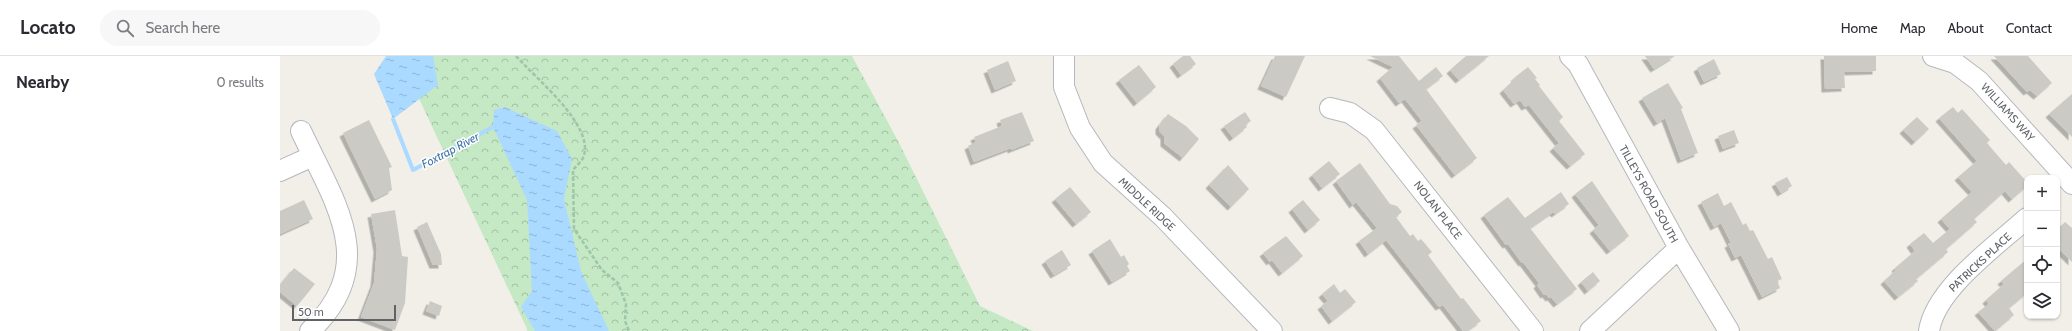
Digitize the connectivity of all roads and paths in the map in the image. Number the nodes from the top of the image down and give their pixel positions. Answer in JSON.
{"nodes":[{"id":1,"x":516,"y":56,"type":"edge"},
{"id":2,"x":1064,"y":56,"type":"edge"},
{"id":3,"x":1570,"y":56,"type":"edge"},
{"id":4,"x":1933,"y":56,"type":"edge"},
{"id":5,"x":1330,"y":108,"type":"dead end"},
{"id":6,"x":301,"y":131,"type":"dead end"},
{"id":7,"x":313,"y":156,"type":"junction"},
{"id":8,"x":280,"y":171,"type":"edge"},
{"id":9,"x":2066,"y":185,"type":"edge"},
{"id":10,"x":2024,"y":221,"type":"edge"},
{"id":11,"x":1679,"y":248,"type":"junction"},
{"id":12,"x":310,"y":331,"type":"edge"},
{"id":13,"x":629,"y":331,"type":"edge"},
{"id":14,"x":1272,"y":331,"type":"edge"},
{"id":15,"x":1533,"y":331,"type":"edge"},
{"id":16,"x":1590,"y":331,"type":"edge"},
{"id":17,"x":1729,"y":331,"type":"edge"},
{"id":18,"x":1929,"y":331,"type":"edge"}],
"edges":[{"from":1,"to":13,"type":"path"},
{"from":2,"to":14,"type":"street","name":"MIDDLE RIDGE"},
{"from":3,"to":11,"type":"street","name":"TILLEYS ROAD SOUTH"},
{"from":4,"to":9,"type":"street","name":"WILLIAMS WAY"},
{"from":5,"to":15,"type":"street","name":"NOLAN PLACE"},
{"from":6,"to":7,"type":"street"},
{"from":7,"to":8,"type":"street"},
{"from":7,"to":12,"type":"street"},
{"from":10,"to":18,"type":"street","name":"PATRICKS PLACE"},
{"from":11,"to":16,"type":"street"},
{"from":11,"to":17,"type":"street","name":"TILLEYS ROAD SOUTH"}]}
